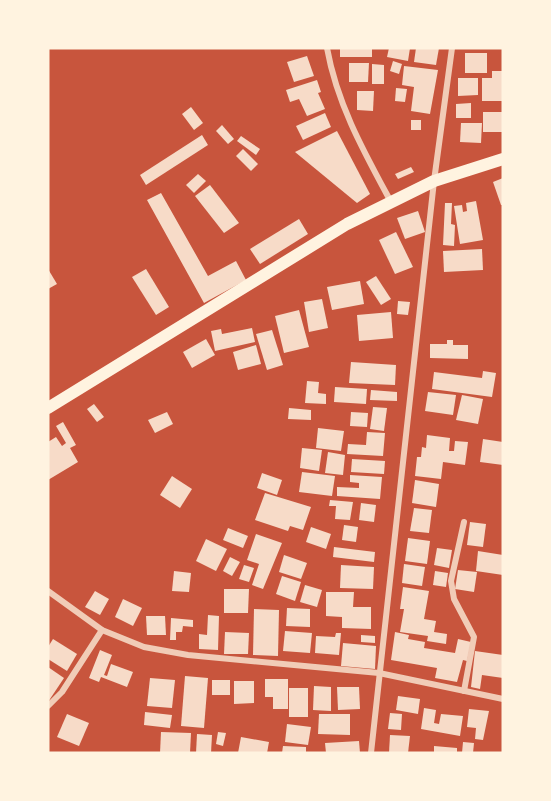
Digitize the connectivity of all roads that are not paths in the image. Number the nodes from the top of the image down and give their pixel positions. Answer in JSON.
{"nodes":[{"id":1,"x":327,"y":48,"type":"edge"},
{"id":2,"x":452,"y":48,"type":"edge"},
{"id":3,"x":503,"y":159,"type":"edge"},
{"id":4,"x":434,"y":181,"type":"junction"},
{"id":5,"x":387,"y":204,"type":"junction"},
{"id":6,"x":48,"y":408,"type":"edge"},
{"id":7,"x":464,"y":522,"type":"dead end"},
{"id":8,"x":48,"y":591,"type":"edge"},
{"id":9,"x":102,"y":630,"type":"junction"},
{"id":10,"x":379,"y":673,"type":"junction"},
{"id":11,"x":464,"y":691,"type":"junction"},
{"id":12,"x":503,"y":699,"type":"edge"},
{"id":13,"x":48,"y":706,"type":"edge"},
{"id":14,"x":371,"y":753,"type":"edge"}],
"edges":[{"from":1,"to":5,"type":"street"},
{"from":2,"to":4,"type":"street"},
{"from":3,"to":4,"type":"main road"},
{"from":4,"to":5,"type":"main road"},
{"from":4,"to":10,"type":"street"},
{"from":5,"to":6,"type":"main road"},
{"from":7,"to":11,"type":"street"},
{"from":8,"to":9,"type":"street"},
{"from":9,"to":10,"type":"street"},
{"from":9,"to":13,"type":"street"},
{"from":10,"to":11,"type":"street"},
{"from":10,"to":14,"type":"street"},
{"from":11,"to":12,"type":"street"}]}
